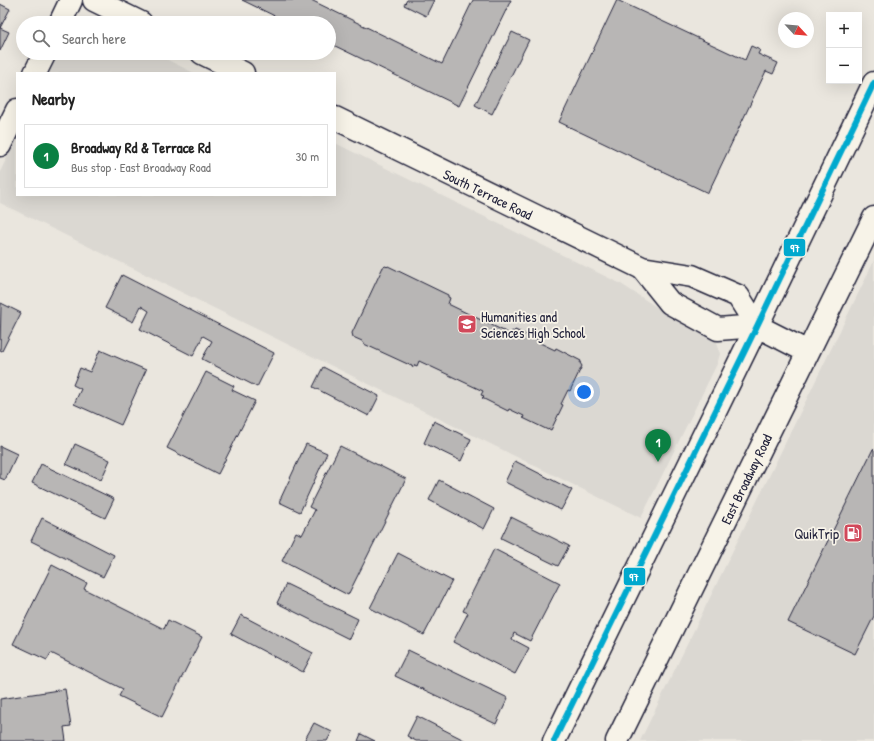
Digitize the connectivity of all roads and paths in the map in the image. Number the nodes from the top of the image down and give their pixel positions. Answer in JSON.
{"nodes":[{"id":1,"x":71,"y":0,"type":"edge"},
{"id":2,"x":94,"y":0,"type":"edge"},
{"id":3,"x":63,"y":16,"type":"edge"},
{"id":4,"x":127,"y":16,"type":"edge"},
{"id":5,"x":42,"y":60,"type":"edge"},
{"id":6,"x":216,"y":60,"type":"edge"},
{"id":7,"x":36,"y":72,"type":"edge"},
{"id":8,"x":241,"y":72,"type":"edge"},
{"id":9,"x":874,"y":84,"type":"edge"},
{"id":10,"x":16,"y":112,"type":"edge"},
{"id":11,"x":336,"y":118,"type":"edge"},
{"id":12,"x":0,"y":145,"type":"edge"},
{"id":13,"x":874,"y":218,"type":"edge"},
{"id":14,"x":642,"y":268,"type":"junction"},
{"id":15,"x":757,"y":326,"type":"junction"},
{"id":16,"x":808,"y":352,"type":"junction"},
{"id":17,"x":554,"y":741,"type":"edge"},
{"id":18,"x":617,"y":741,"type":"edge"}],
"edges":[{"from":1,"to":3,"type":"main road"},
{"from":2,"to":4,"type":"main road"},
{"from":5,"to":7,"type":"main road"},
{"from":6,"to":8,"type":"main road"},
{"from":9,"to":15,"type":"main road"},
{"from":10,"to":12,"type":"main road"},
{"from":11,"to":14,"type":"main road","name":"South Terrace Road"},
{"from":13,"to":16,"type":"main road","name":"East Broadway Road"},
{"from":14,"to":15,"type":"main road","name":"South Terrace Road"},
{"from":14,"to":15,"type":"main road","name":"South Terrace Road"},
{"from":15,"to":16,"type":"main road"},
{"from":15,"to":17,"type":"main road"},
{"from":16,"to":18,"type":"main road","name":"East Broadway Road"}]}
